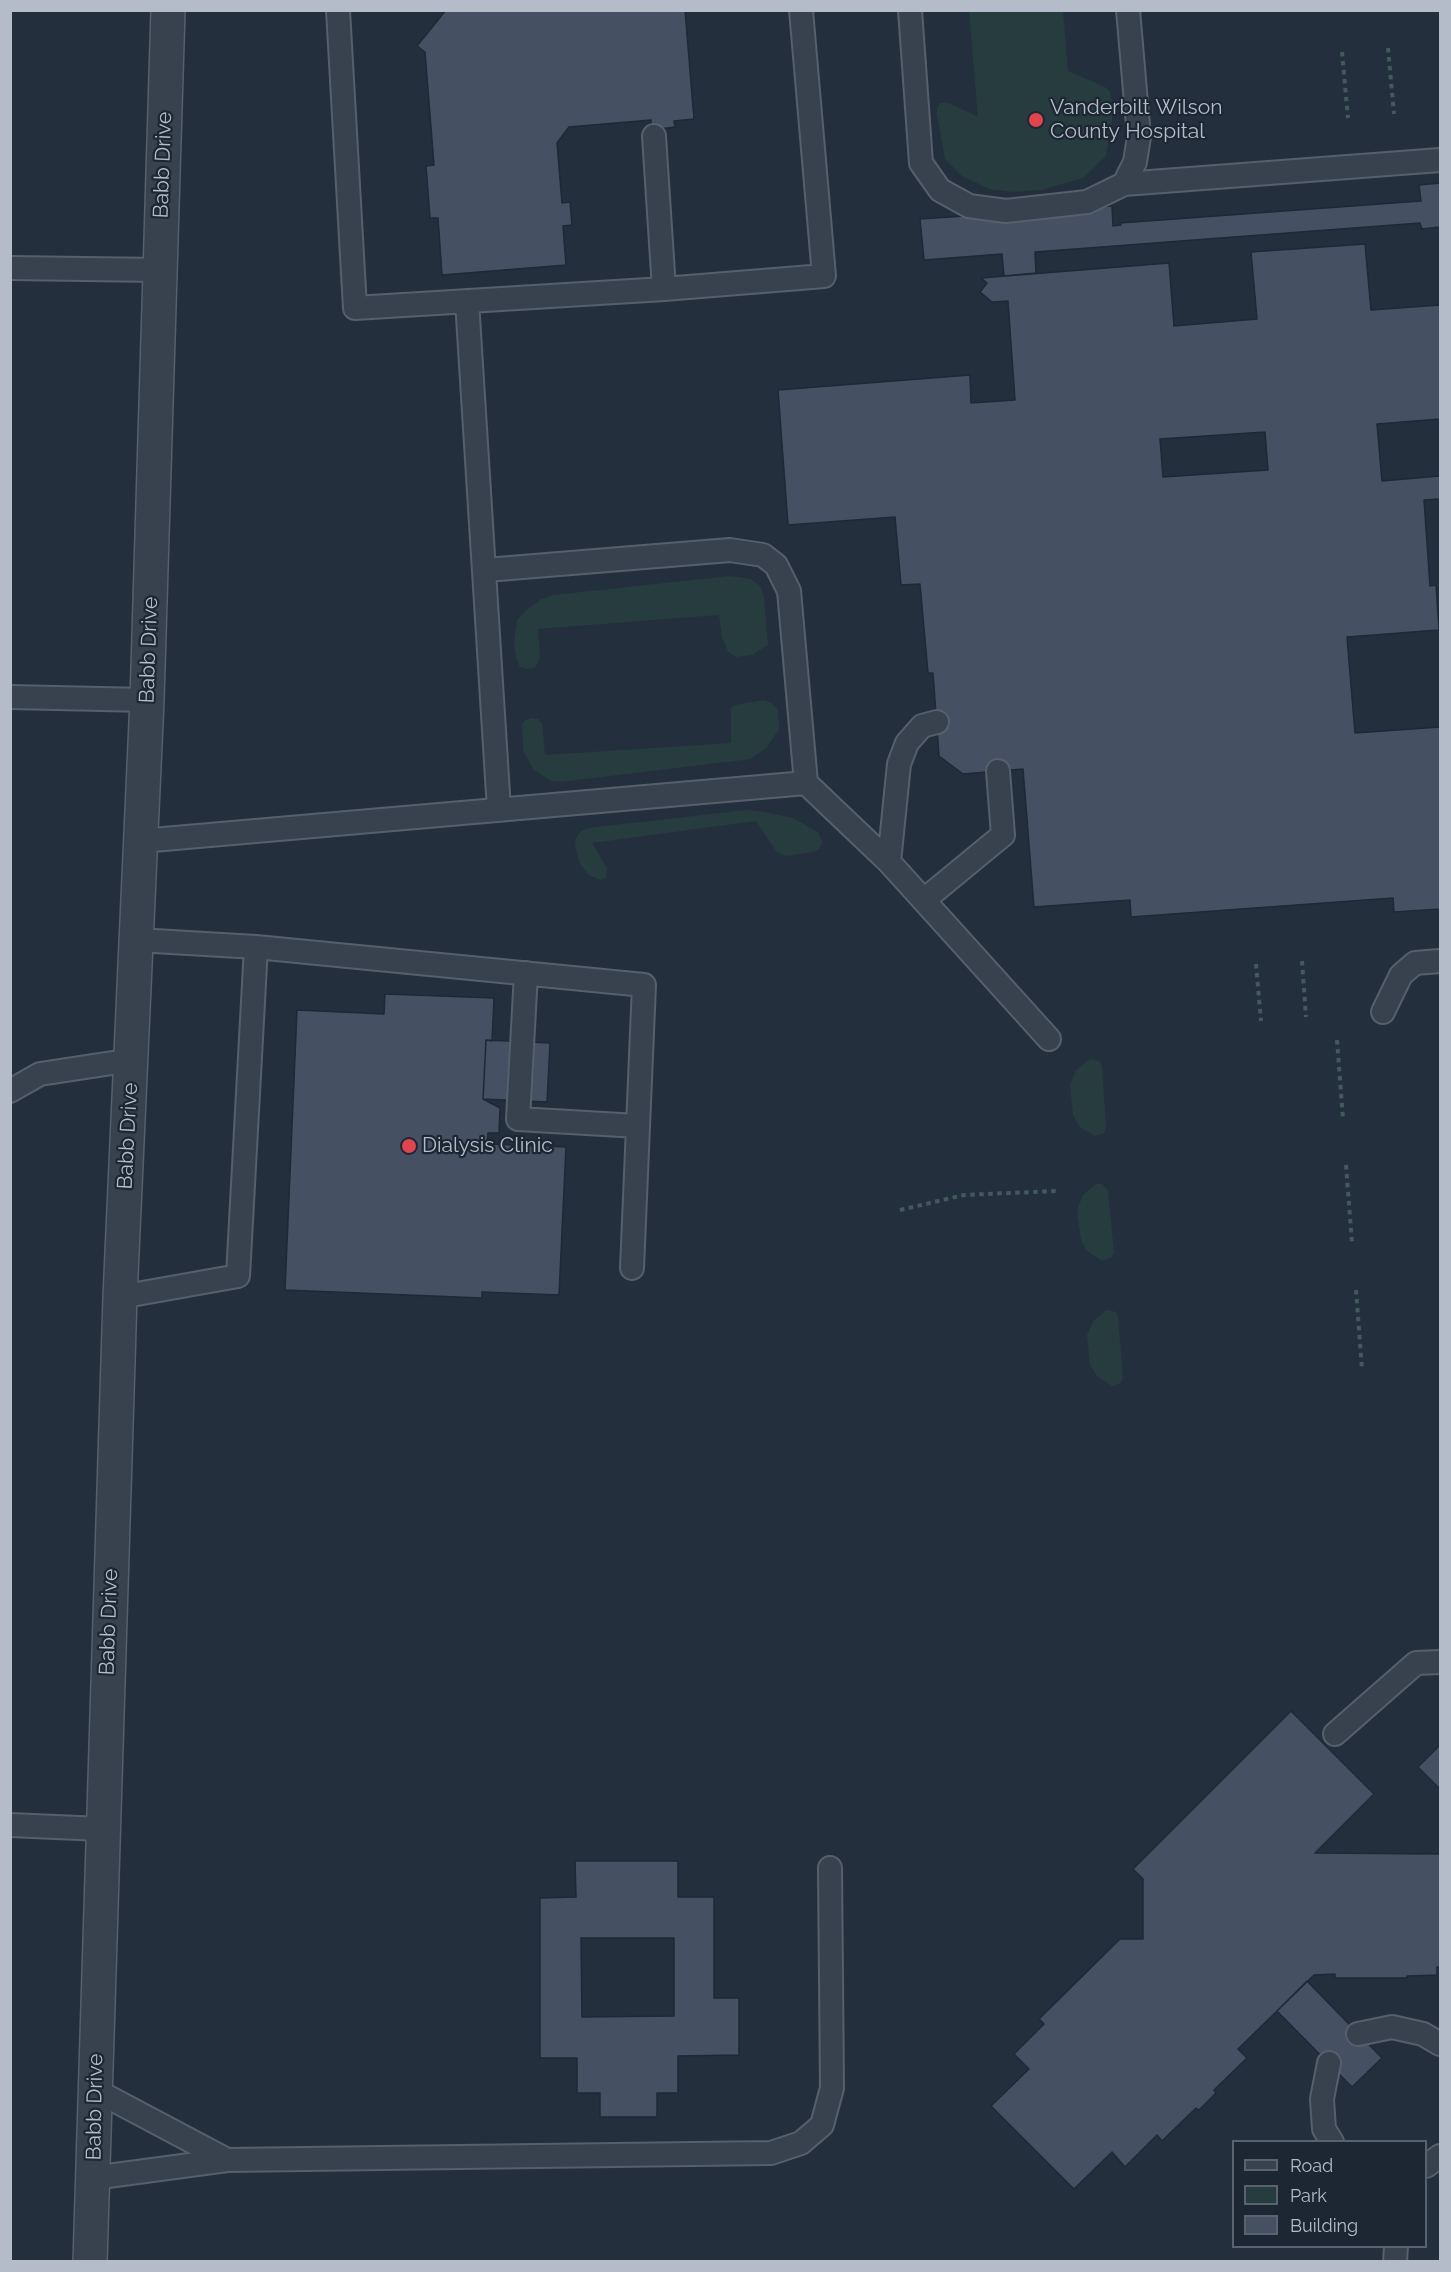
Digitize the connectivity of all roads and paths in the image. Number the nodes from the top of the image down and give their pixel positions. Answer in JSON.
{"nodes":[{"id":1,"x":168,"y":10,"type":"edge"},
{"id":2,"x":338,"y":10,"type":"edge"},
{"id":3,"x":801,"y":10,"type":"edge"},
{"id":4,"x":910,"y":10,"type":"edge"},
{"id":5,"x":1128,"y":10,"type":"edge"},
{"id":6,"x":1388,"y":48,"type":"dead end"},
{"id":7,"x":1342,"y":52,"type":"dead end"},
{"id":8,"x":1394,"y":114,"type":"dead end"},
{"id":9,"x":1347,"y":118,"type":"dead end"},
{"id":10,"x":654,"y":136,"type":"dead end"},
{"id":11,"x":1440,"y":160,"type":"edge"},
{"id":12,"x":1124,"y":184,"type":"junction"},
{"id":13,"x":10,"y":268,"type":"edge"},
{"id":14,"x":160,"y":270,"type":"junction"},
{"id":15,"x":664,"y":289,"type":"junction"},
{"id":16,"x":467,"y":301,"type":"junction"},
{"id":17,"x":486,"y":570,"type":"junction"},
{"id":18,"x":10,"y":697,"type":"edge"},
{"id":19,"x":147,"y":700,"type":"junction"},
{"id":20,"x":937,"y":722,"type":"dead end"},
{"id":21,"x":998,"y":771,"type":"dead end"},
{"id":22,"x":806,"y":783,"type":"junction"},
{"id":23,"x":499,"y":810,"type":"junction"},
{"id":24,"x":141,"y":841,"type":"junction"},
{"id":25,"x":889,"y":862,"type":"junction"},
{"id":26,"x":924,"y":900,"type":"junction"},
{"id":27,"x":137,"y":940,"type":"junction"},
{"id":28,"x":256,"y":947,"type":"junction"},
{"id":29,"x":1302,"y":961,"type":"dead end"},
{"id":30,"x":1440,"y":961,"type":"edge"},
{"id":31,"x":1256,"y":964,"type":"dead end"},
{"id":32,"x":526,"y":973,"type":"junction"},
{"id":33,"x":1383,"y":1012,"type":"dead end"},
{"id":34,"x":1306,"y":1017,"type":"dead end"},
{"id":35,"x":1261,"y":1021,"type":"dead end"},
{"id":36,"x":1049,"y":1039,"type":"dead end"},
{"id":37,"x":1337,"y":1040,"type":"dead end"},
{"id":38,"x":132,"y":1060,"type":"junction"},
{"id":39,"x":10,"y":1091,"type":"edge"},
{"id":40,"x":1343,"y":1119,"type":"dead end"},
{"id":41,"x":638,"y":1126,"type":"junction"},
{"id":42,"x":1346,"y":1165,"type":"dead end"},
{"id":43,"x":1056,"y":1191,"type":"dead end"},
{"id":44,"x":900,"y":1210,"type":"dead end"},
{"id":45,"x":1352,"y":1243,"type":"dead end"},
{"id":46,"x":632,"y":1268,"type":"dead end"},
{"id":47,"x":1356,"y":1290,"type":"dead end"},
{"id":48,"x":120,"y":1297,"type":"junction"},
{"id":49,"x":1362,"y":1369,"type":"dead end"},
{"id":50,"x":1440,"y":1662,"type":"edge"},
{"id":51,"x":1335,"y":1734,"type":"dead end"},
{"id":52,"x":10,"y":1825,"type":"edge"},
{"id":53,"x":102,"y":1829,"type":"junction"},
{"id":54,"x":830,"y":1868,"type":"dead end"},
{"id":55,"x":1358,"y":2034,"type":"dead end"},
{"id":56,"x":1440,"y":2044,"type":"edge"},
{"id":57,"x":1329,"y":2063,"type":"dead end"},
{"id":58,"x":95,"y":2090,"type":"junction"},
{"id":59,"x":1331,"y":2140,"type":"edge"},
{"id":60,"x":1440,"y":2156,"type":"edge"},
{"id":61,"x":227,"y":2160,"type":"junction"},
{"id":62,"x":1427,"y":2165,"type":"edge"},
{"id":63,"x":93,"y":2178,"type":"junction"},
{"id":64,"x":90,"y":2262,"type":"edge"}],
"edges":[{"from":1,"to":14,"type":"street","name":"Babb Drive"},
{"from":2,"to":16,"type":"lane"},
{"from":3,"to":15,"type":"lane"},
{"from":4,"to":12,"type":"lane"},
{"from":5,"to":12,"type":"lane"},
{"from":6,"to":8,"type":"path"},
{"from":7,"to":9,"type":"path"},
{"from":10,"to":15,"type":"lane"},
{"from":11,"to":12,"type":"lane"},
{"from":13,"to":14,"type":"lane"},
{"from":14,"to":19,"type":"street","name":"Babb Drive"},
{"from":15,"to":16,"type":"lane"},
{"from":16,"to":17,"type":"lane"},
{"from":17,"to":22,"type":"lane"},
{"from":17,"to":23,"type":"lane"},
{"from":18,"to":19,"type":"lane"},
{"from":19,"to":24,"type":"street","name":"Babb Drive"},
{"from":20,"to":25,"type":"lane"},
{"from":21,"to":26,"type":"lane"},
{"from":22,"to":23,"type":"lane"},
{"from":22,"to":25,"type":"lane"},
{"from":23,"to":24,"type":"lane"},
{"from":24,"to":27,"type":"street","name":"Babb Drive"},
{"from":25,"to":26,"type":"lane"},
{"from":26,"to":36,"type":"lane"},
{"from":27,"to":28,"type":"lane"},
{"from":27,"to":38,"type":"street","name":"Babb Drive"},
{"from":28,"to":32,"type":"lane"},
{"from":28,"to":48,"type":"lane"},
{"from":29,"to":34,"type":"path"},
{"from":30,"to":33,"type":"lane"},
{"from":31,"to":35,"type":"path"},
{"from":32,"to":41,"type":"lane"},
{"from":32,"to":41,"type":"lane"},
{"from":37,"to":40,"type":"path"},
{"from":38,"to":39,"type":"lane"},
{"from":38,"to":48,"type":"street","name":"Babb Drive"},
{"from":41,"to":46,"type":"lane"},
{"from":42,"to":45,"type":"path"},
{"from":43,"to":44,"type":"path"},
{"from":47,"to":49,"type":"path"},
{"from":48,"to":53,"type":"street","name":"Babb Drive"},
{"from":50,"to":51,"type":"lane"},
{"from":52,"to":53,"type":"lane"},
{"from":53,"to":58,"type":"street","name":"Babb Drive"},
{"from":54,"to":61,"type":"lane"},
{"from":55,"to":56,"type":"lane"},
{"from":57,"to":59,"type":"lane"},
{"from":58,"to":61,"type":"lane"},
{"from":58,"to":63,"type":"street","name":"Babb Drive"},
{"from":60,"to":62,"type":"lane"},
{"from":61,"to":63,"type":"lane"},
{"from":63,"to":64,"type":"street","name":"Babb Drive"}]}
